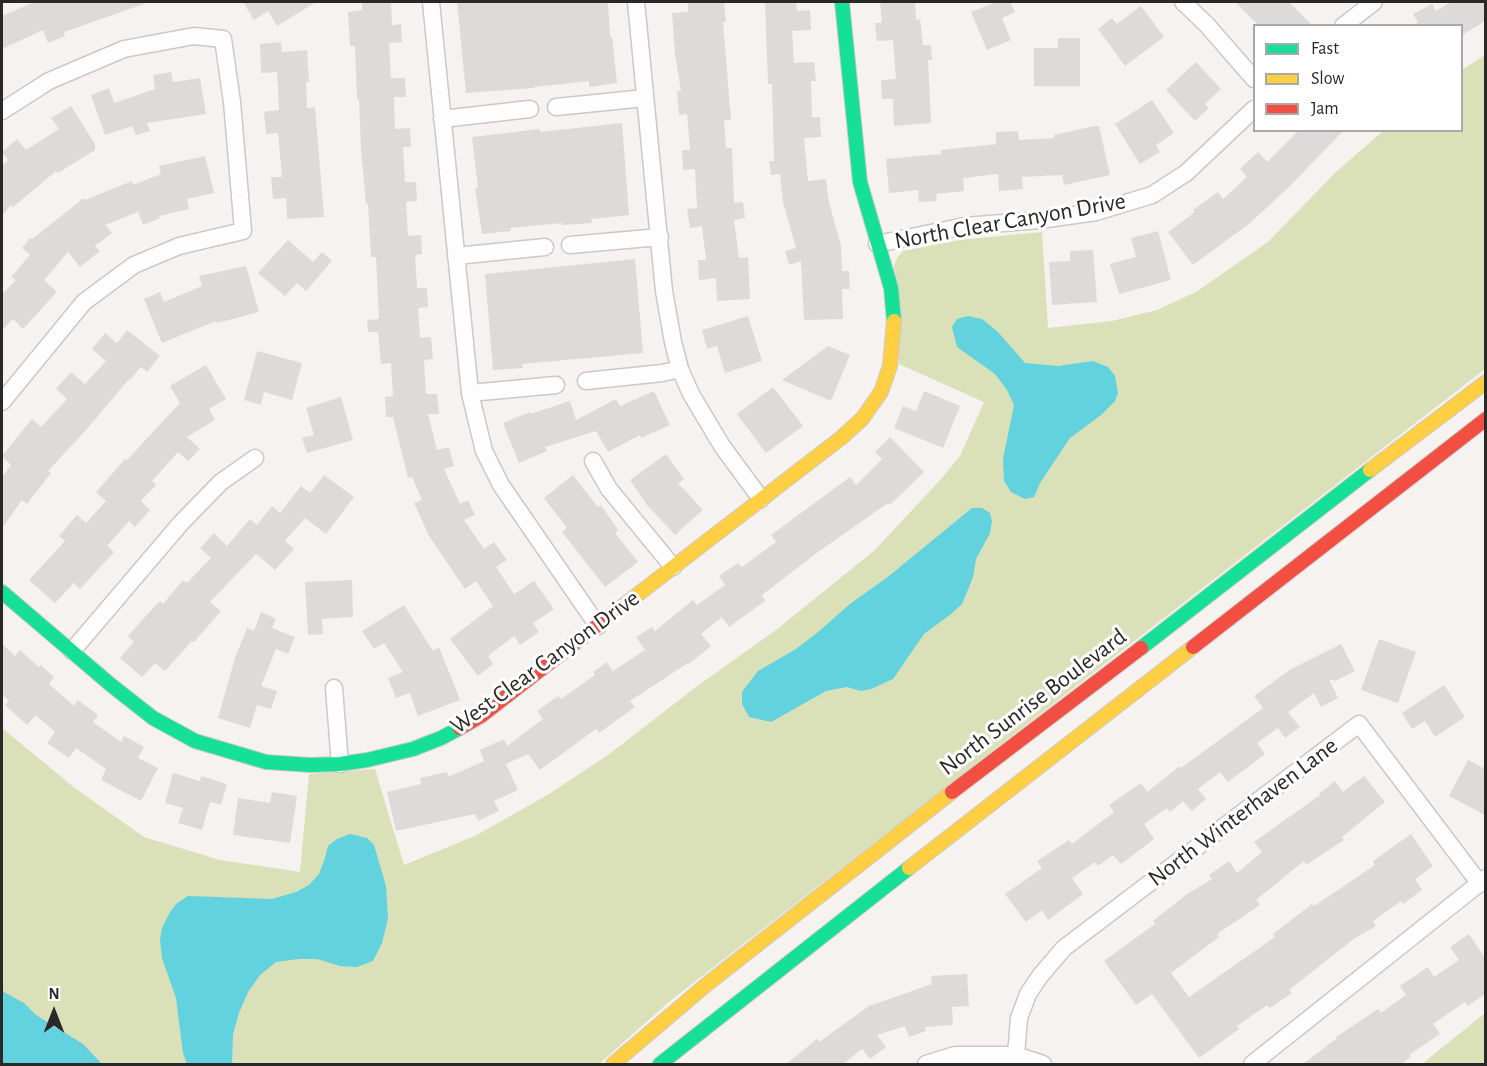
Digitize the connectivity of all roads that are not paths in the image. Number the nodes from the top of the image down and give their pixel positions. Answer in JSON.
{"nodes":[{"id":1,"x":431,"y":2,"type":"edge"},
{"id":2,"x":636,"y":2,"type":"edge"},
{"id":3,"x":842,"y":2,"type":"edge"},
{"id":4,"x":1183,"y":2,"type":"edge"},
{"id":5,"x":1374,"y":2,"type":"edge"},
{"id":6,"x":1346,"y":24,"type":"edge"},
{"id":7,"x":1253,"y":78,"type":"edge"},
{"id":8,"x":645,"y":98,"type":"junction"},
{"id":9,"x":556,"y":107,"type":"dead end"},
{"id":10,"x":530,"y":109,"type":"dead end"},
{"id":11,"x":2,"y":111,"type":"edge"},
{"id":12,"x":1253,"y":111,"type":"edge"},
{"id":13,"x":442,"y":119,"type":"junction"},
{"id":14,"x":660,"y":237,"type":"junction"},
{"id":15,"x":877,"y":244,"type":"junction"},
{"id":16,"x":570,"y":245,"type":"dead end"},
{"id":17,"x":545,"y":247,"type":"dead end"},
{"id":18,"x":456,"y":256,"type":"junction"},
{"id":19,"x":680,"y":369,"type":"junction"},
{"id":20,"x":586,"y":381,"type":"dead end"},
{"id":21,"x":1485,"y":382,"type":"edge"},
{"id":22,"x":555,"y":385,"type":"dead end"},
{"id":23,"x":470,"y":393,"type":"junction"},
{"id":24,"x":2,"y":402,"type":"edge"},
{"id":25,"x":1485,"y":418,"type":"edge"},
{"id":26,"x":255,"y":458,"type":"dead end"},
{"id":27,"x":593,"y":461,"type":"dead end"},
{"id":28,"x":761,"y":499,"type":"junction"},
{"id":29,"x":673,"y":567,"type":"junction"},
{"id":30,"x":2,"y":592,"type":"edge"},
{"id":31,"x":598,"y":626,"type":"junction"},
{"id":32,"x":72,"y":651,"type":"junction"},
{"id":33,"x":334,"y":688,"type":"dead end"},
{"id":34,"x":340,"y":764,"type":"junction"},
{"id":35,"x":1483,"y":881,"type":"edge"},
{"id":36,"x":1016,"y":1055,"type":"junction"},
{"id":37,"x":613,"y":1065,"type":"edge"},
{"id":38,"x":660,"y":1065,"type":"edge"},
{"id":39,"x":926,"y":1065,"type":"edge"},
{"id":40,"x":1043,"y":1065,"type":"edge"},
{"id":41,"x":1252,"y":1065,"type":"edge"}],
"edges":[{"from":1,"to":13,"type":"street"},
{"from":2,"to":8,"type":"street"},
{"from":3,"to":15,"type":"street","name":"West Clear Canyon Drive"},
{"from":4,"to":7,"type":"street"},
{"from":5,"to":6,"type":"street"},
{"from":8,"to":9,"type":"street"},
{"from":8,"to":14,"type":"street"},
{"from":10,"to":13,"type":"street"},
{"from":11,"to":24,"type":"street"},
{"from":12,"to":15,"type":"street","name":"North Clear Canyon Drive"},
{"from":13,"to":18,"type":"street"},
{"from":14,"to":16,"type":"street"},
{"from":14,"to":19,"type":"street"},
{"from":15,"to":28,"type":"street","name":"West Clear Canyon Drive"},
{"from":17,"to":18,"type":"street"},
{"from":18,"to":23,"type":"street"},
{"from":19,"to":20,"type":"street"},
{"from":19,"to":28,"type":"street"},
{"from":21,"to":37,"type":"street","name":"North Sunrise Boulevard"},
{"from":22,"to":23,"type":"street"},
{"from":23,"to":31,"type":"street"},
{"from":25,"to":38,"type":"street"},
{"from":26,"to":32,"type":"street"},
{"from":27,"to":29,"type":"street"},
{"from":28,"to":29,"type":"street","name":"West Clear Canyon Drive"},
{"from":29,"to":31,"type":"street","name":"West Clear Canyon Drive"},
{"from":30,"to":32,"type":"street","name":"West Clear Canyon Drive"},
{"from":31,"to":34,"type":"street","name":"West Clear Canyon Drive"},
{"from":32,"to":34,"type":"street","name":"West Clear Canyon Drive"},
{"from":33,"to":34,"type":"street"},
{"from":35,"to":36,"type":"street","name":"North Winterhaven Lane"},
{"from":35,"to":41,"type":"street"},
{"from":36,"to":39,"type":"street"},
{"from":36,"to":40,"type":"street"}]}
